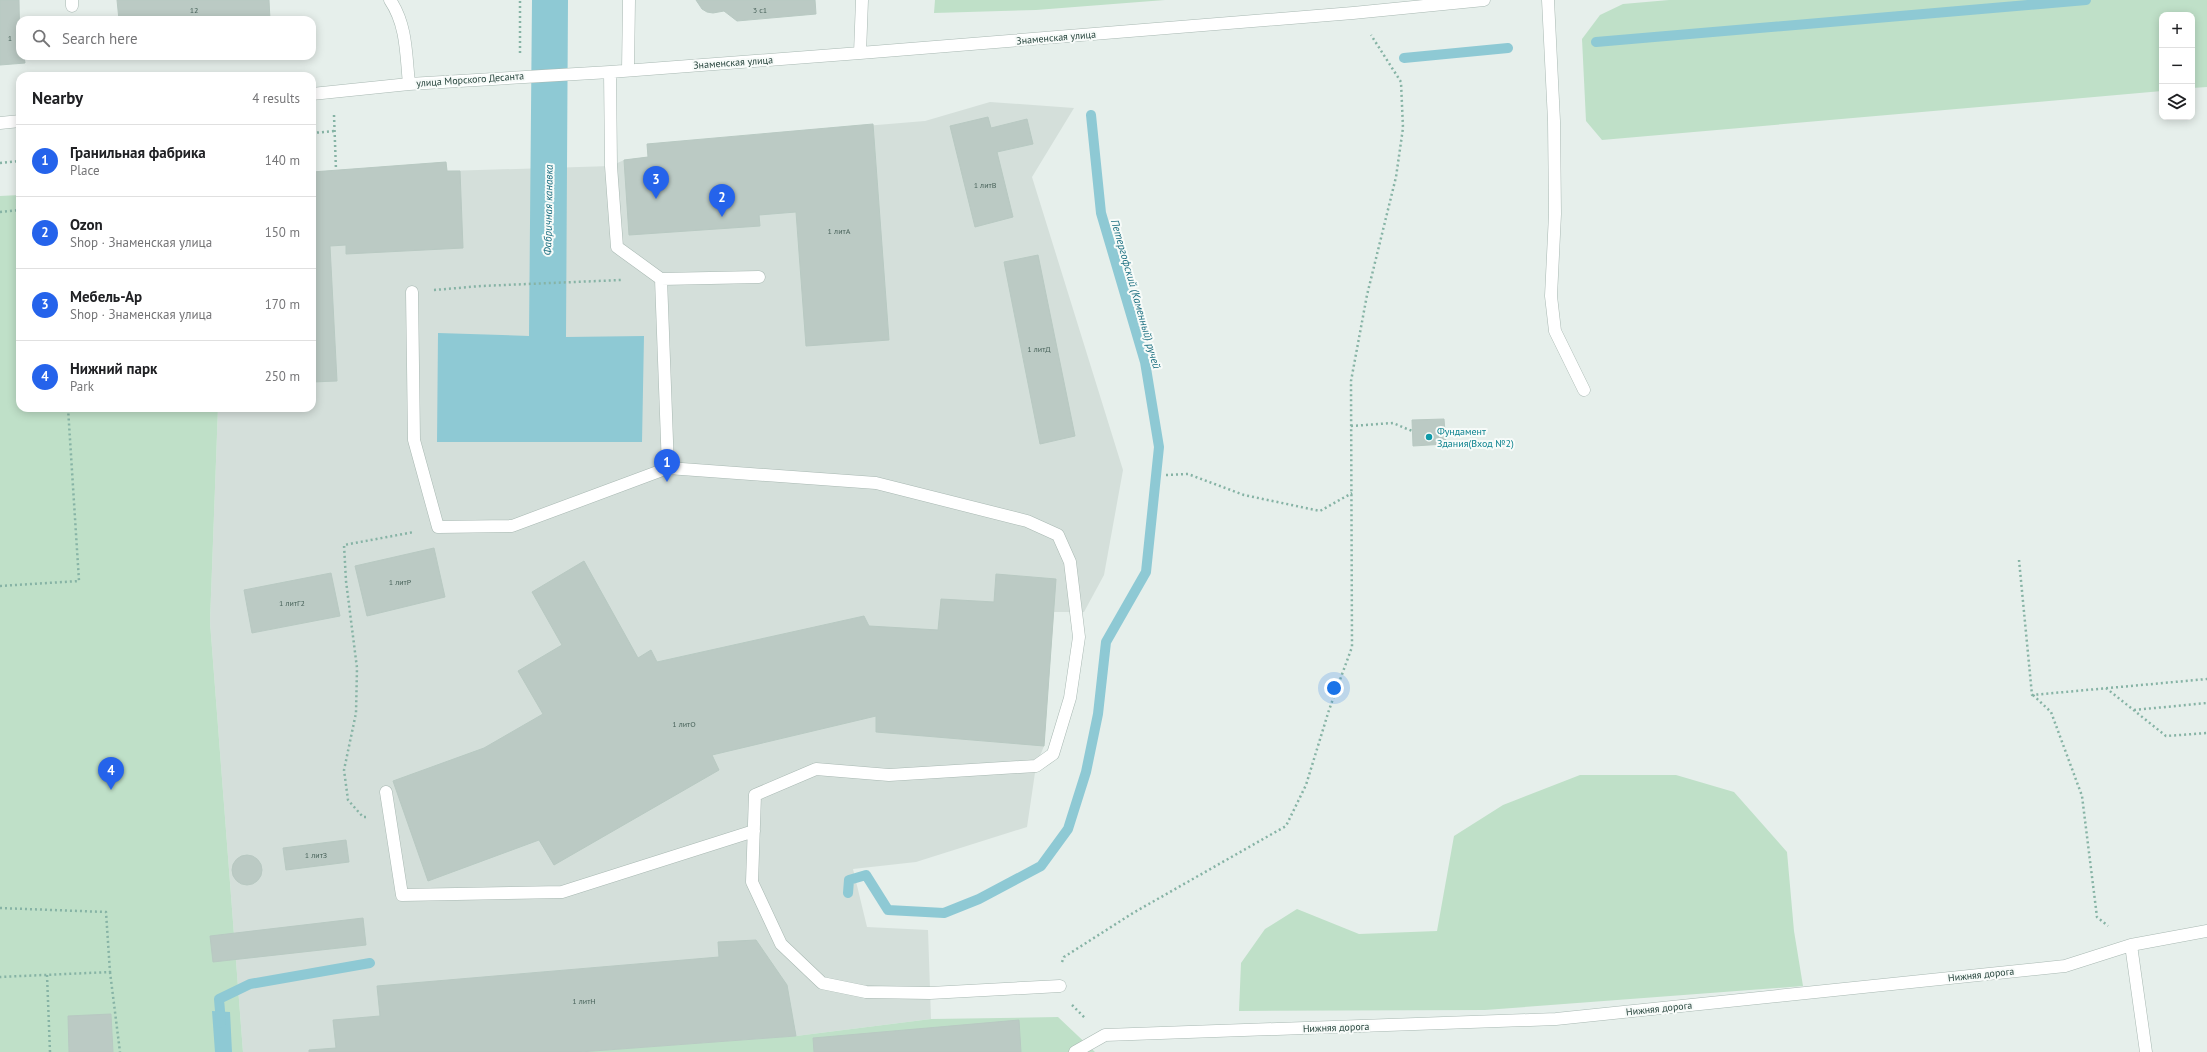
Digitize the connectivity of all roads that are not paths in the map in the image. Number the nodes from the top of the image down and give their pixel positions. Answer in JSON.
{"nodes":[{"id":1,"x":390,"y":0,"type":"edge"},
{"id":2,"x":629,"y":0,"type":"edge"},
{"id":3,"x":862,"y":0,"type":"edge"},
{"id":4,"x":1484,"y":0,"type":"edge"},
{"id":5,"x":1548,"y":0,"type":"edge"},
{"id":6,"x":860,"y":52,"type":"junction"},
{"id":7,"x":628,"y":70,"type":"junction"},
{"id":8,"x":610,"y":72,"type":"junction"},
{"id":9,"x":409,"y":84,"type":"junction"},
{"id":10,"x":316,"y":94,"type":"edge"},
{"id":11,"x":16,"y":121,"type":"edge"},
{"id":12,"x":0,"y":123,"type":"edge"},
{"id":13,"x":759,"y":277,"type":"dead end"},
{"id":14,"x":660,"y":279,"type":"junction"},
{"id":15,"x":412,"y":292,"type":"road end"},
{"id":16,"x":1584,"y":390,"type":"dead end"},
{"id":17,"x":668,"y":468,"type":"junction"},
{"id":18,"x":386,"y":792,"type":"dead end"},
{"id":19,"x":754,"y":831,"type":"junction"},
{"id":20,"x":2207,"y":931,"type":"edge"},
{"id":21,"x":2131,"y":945,"type":"junction"},
{"id":22,"x":1060,"y":986,"type":"road end"},
{"id":23,"x":1075,"y":1052,"type":"edge"},
{"id":24,"x":2146,"y":1052,"type":"edge"}],
"edges":[{"from":1,"to":9,"type":"street"},
{"from":2,"to":7,"type":"street"},
{"from":3,"to":6,"type":"street"},
{"from":4,"to":6,"type":"street","name":"Знаменская улица"},
{"from":5,"to":16,"type":"street"},
{"from":6,"to":7,"type":"street","name":"Знаменская улица"},
{"from":7,"to":8,"type":"street","name":"улица Морского Десанта"},
{"from":8,"to":9,"type":"street","name":"улица Морского Десанта"},
{"from":8,"to":14,"type":"street"},
{"from":9,"to":10,"type":"street","name":"улица Морского Десанта"},
{"from":11,"to":12,"type":"street"},
{"from":13,"to":14,"type":"street"},
{"from":14,"to":17,"type":"street"},
{"from":15,"to":17,"type":"street"},
{"from":17,"to":19,"type":"street"},
{"from":18,"to":19,"type":"street"},
{"from":19,"to":22,"type":"street"},
{"from":20,"to":21,"type":"street","name":"Нижняя дорога"},
{"from":21,"to":23,"type":"street","name":"Нижняя дорога"},
{"from":21,"to":24,"type":"street"}]}
